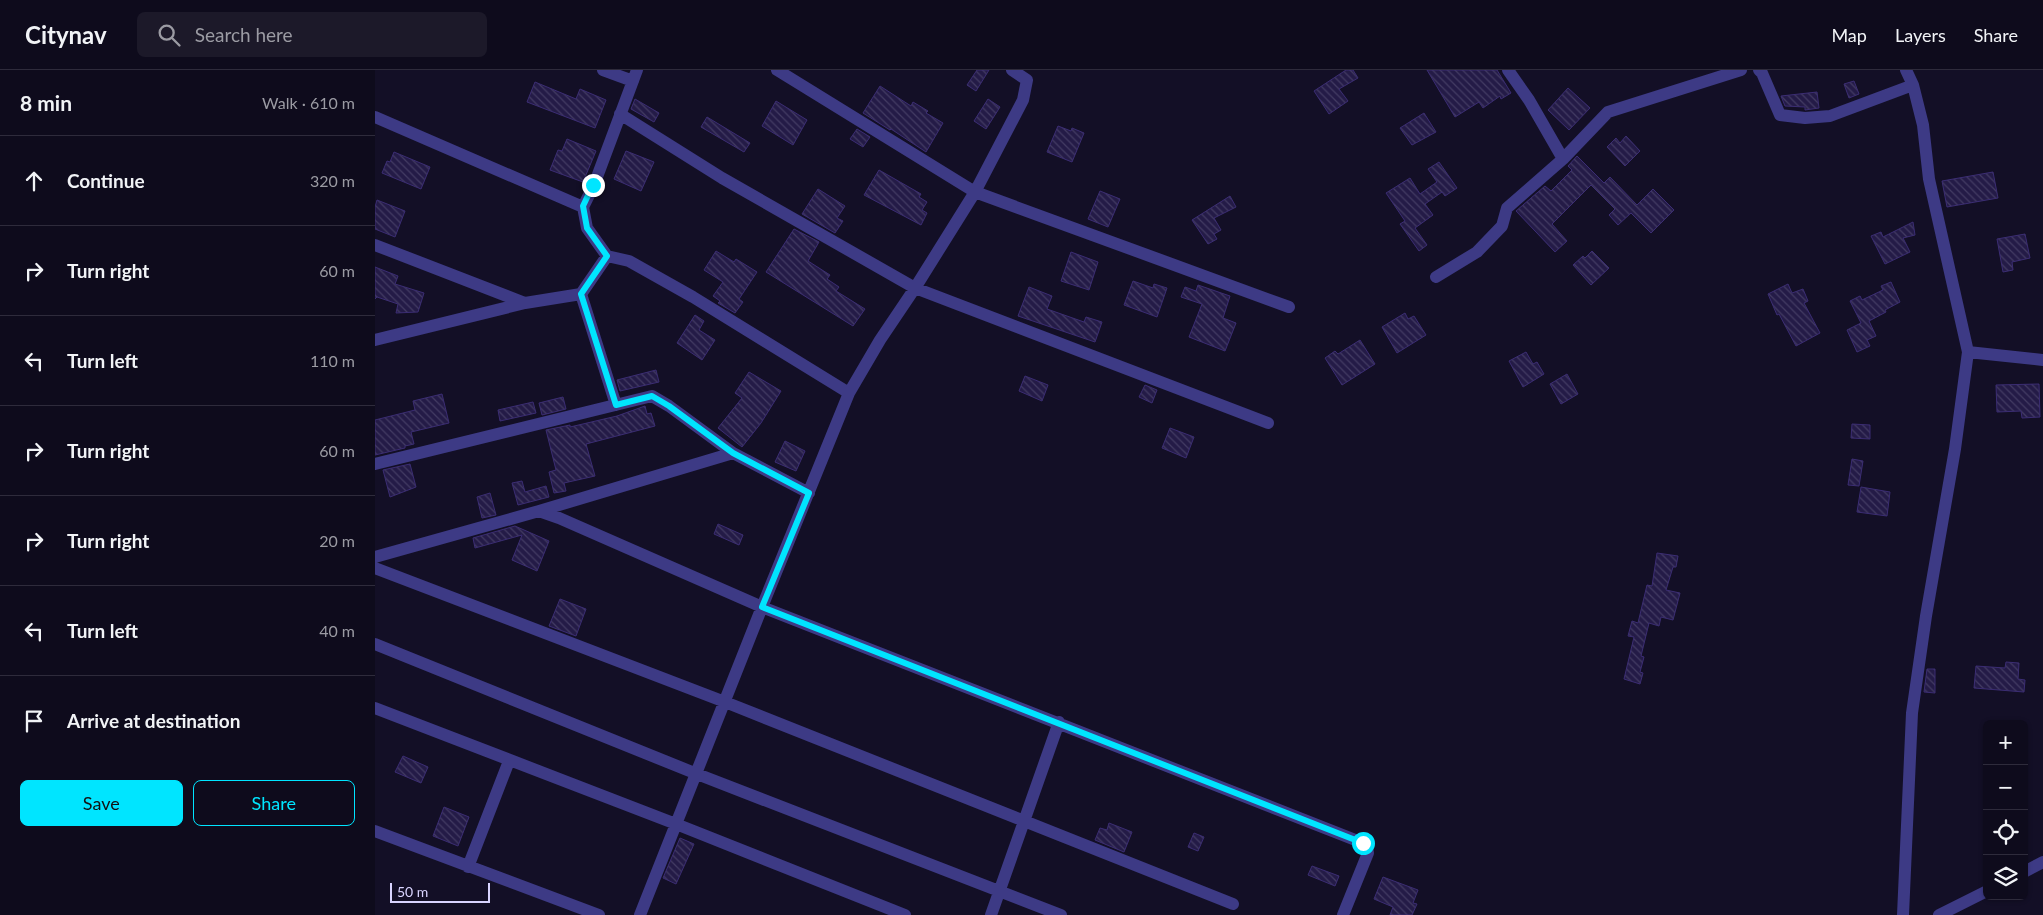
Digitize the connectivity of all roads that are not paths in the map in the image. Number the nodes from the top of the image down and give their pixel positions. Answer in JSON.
{"nodes":[{"id":1,"x":603,"y":70,"type":"edge"},
{"id":2,"x":777,"y":70,"type":"edge"},
{"id":3,"x":1012,"y":70,"type":"edge"},
{"id":4,"x":1508,"y":70,"type":"edge"},
{"id":5,"x":1741,"y":70,"type":"edge"},
{"id":6,"x":1759,"y":70,"type":"edge"},
{"id":7,"x":1906,"y":70,"type":"edge"},
{"id":8,"x":635,"y":76,"type":"edge"},
{"id":9,"x":1913,"y":85,"type":"junction"},
{"id":10,"x":620,"y":114,"type":"junction"},
{"id":11,"x":375,"y":117,"type":"edge"},
{"id":12,"x":1563,"y":159,"type":"junction"},
{"id":13,"x":975,"y":192,"type":"junction"},
{"id":14,"x":583,"y":206,"type":"junction"},
{"id":15,"x":375,"y":245,"type":"edge"},
{"id":16,"x":607,"y":256,"type":"junction"},
{"id":17,"x":1436,"y":277,"type":"dead end"},
{"id":18,"x":915,"y":288,"type":"junction"},
{"id":19,"x":581,"y":294,"type":"junction"},
{"id":20,"x":525,"y":304,"type":"junction"},
{"id":21,"x":1289,"y":307,"type":"dead end"},
{"id":22,"x":375,"y":340,"type":"edge"},
{"id":23,"x":1968,"y":352,"type":"junction"},
{"id":24,"x":2043,"y":360,"type":"edge"},
{"id":25,"x":849,"y":393,"type":"junction"},
{"id":26,"x":616,"y":405,"type":"junction"},
{"id":27,"x":1268,"y":423,"type":"dead end"},
{"id":28,"x":733,"y":453,"type":"junction"},
{"id":29,"x":375,"y":464,"type":"edge"},
{"id":30,"x":809,"y":493,"type":"junction"},
{"id":31,"x":539,"y":512,"type":"junction"},
{"id":32,"x":375,"y":557,"type":"edge"},
{"id":33,"x":375,"y":568,"type":"edge"},
{"id":34,"x":762,"y":607,"type":"junction"},
{"id":35,"x":375,"y":644,"type":"edge"},
{"id":36,"x":725,"y":702,"type":"junction"},
{"id":37,"x":375,"y":708,"type":"edge"},
{"id":38,"x":1059,"y":722,"type":"junction"},
{"id":39,"x":509,"y":761,"type":"junction"},
{"id":40,"x":697,"y":774,"type":"junction"},
{"id":41,"x":1026,"y":821,"type":"junction"},
{"id":42,"x":677,"y":824,"type":"junction"},
{"id":43,"x":375,"y":831,"type":"edge"},
{"id":44,"x":2043,"y":862,"type":"edge"},
{"id":45,"x":468,"y":867,"type":"junction"},
{"id":46,"x":2028,"y":870,"type":"edge"},
{"id":47,"x":1000,"y":892,"type":"junction"},
{"id":48,"x":1983,"y":893,"type":"edge"},
{"id":49,"x":1233,"y":904,"type":"dead end"},
{"id":50,"x":599,"y":915,"type":"edge"},
{"id":51,"x":640,"y":915,"type":"edge"},
{"id":52,"x":905,"y":915,"type":"edge"},
{"id":53,"x":991,"y":915,"type":"edge"},
{"id":54,"x":1061,"y":915,"type":"edge"},
{"id":55,"x":1343,"y":915,"type":"edge"},
{"id":56,"x":1903,"y":915,"type":"edge"},
{"id":57,"x":1939,"y":915,"type":"edge"}],
"edges":[{"from":1,"to":8,"type":"street"},
{"from":2,"to":13,"type":"street"},
{"from":3,"to":13,"type":"street"},
{"from":4,"to":12,"type":"street"},
{"from":5,"to":12,"type":"street"},
{"from":6,"to":9,"type":"street"},
{"from":7,"to":9,"type":"street"},
{"from":8,"to":10,"type":"street"},
{"from":9,"to":23,"type":"street"},
{"from":10,"to":14,"type":"street"},
{"from":10,"to":18,"type":"street"},
{"from":11,"to":14,"type":"street"},
{"from":12,"to":17,"type":"street"},
{"from":13,"to":18,"type":"street"},
{"from":13,"to":21,"type":"street"},
{"from":14,"to":16,"type":"street"},
{"from":15,"to":20,"type":"street"},
{"from":16,"to":19,"type":"street"},
{"from":16,"to":25,"type":"street"},
{"from":18,"to":25,"type":"street"},
{"from":18,"to":27,"type":"street"},
{"from":19,"to":20,"type":"street"},
{"from":19,"to":26,"type":"street"},
{"from":20,"to":22,"type":"street"},
{"from":23,"to":24,"type":"street"},
{"from":23,"to":56,"type":"street"},
{"from":25,"to":30,"type":"street"},
{"from":26,"to":28,"type":"street"},
{"from":26,"to":29,"type":"street"},
{"from":28,"to":30,"type":"street"},
{"from":28,"to":31,"type":"street"},
{"from":30,"to":34,"type":"street"},
{"from":31,"to":32,"type":"street"},
{"from":31,"to":34,"type":"street"},
{"from":33,"to":36,"type":"street"},
{"from":34,"to":36,"type":"street"},
{"from":34,"to":38,"type":"street"},
{"from":35,"to":40,"type":"street"},
{"from":36,"to":40,"type":"street"},
{"from":36,"to":41,"type":"street"},
{"from":37,"to":39,"type":"street"},
{"from":38,"to":41,"type":"street"},
{"from":38,"to":55,"type":"street"},
{"from":39,"to":42,"type":"street"},
{"from":39,"to":45,"type":"street"},
{"from":40,"to":42,"type":"street"},
{"from":40,"to":47,"type":"street"},
{"from":41,"to":47,"type":"street"},
{"from":41,"to":49,"type":"street"},
{"from":42,"to":51,"type":"street"},
{"from":42,"to":52,"type":"street"},
{"from":43,"to":45,"type":"street"},
{"from":44,"to":46,"type":"street"},
{"from":45,"to":50,"type":"street"},
{"from":47,"to":53,"type":"street"},
{"from":47,"to":54,"type":"street"},
{"from":48,"to":57,"type":"street"}]}
